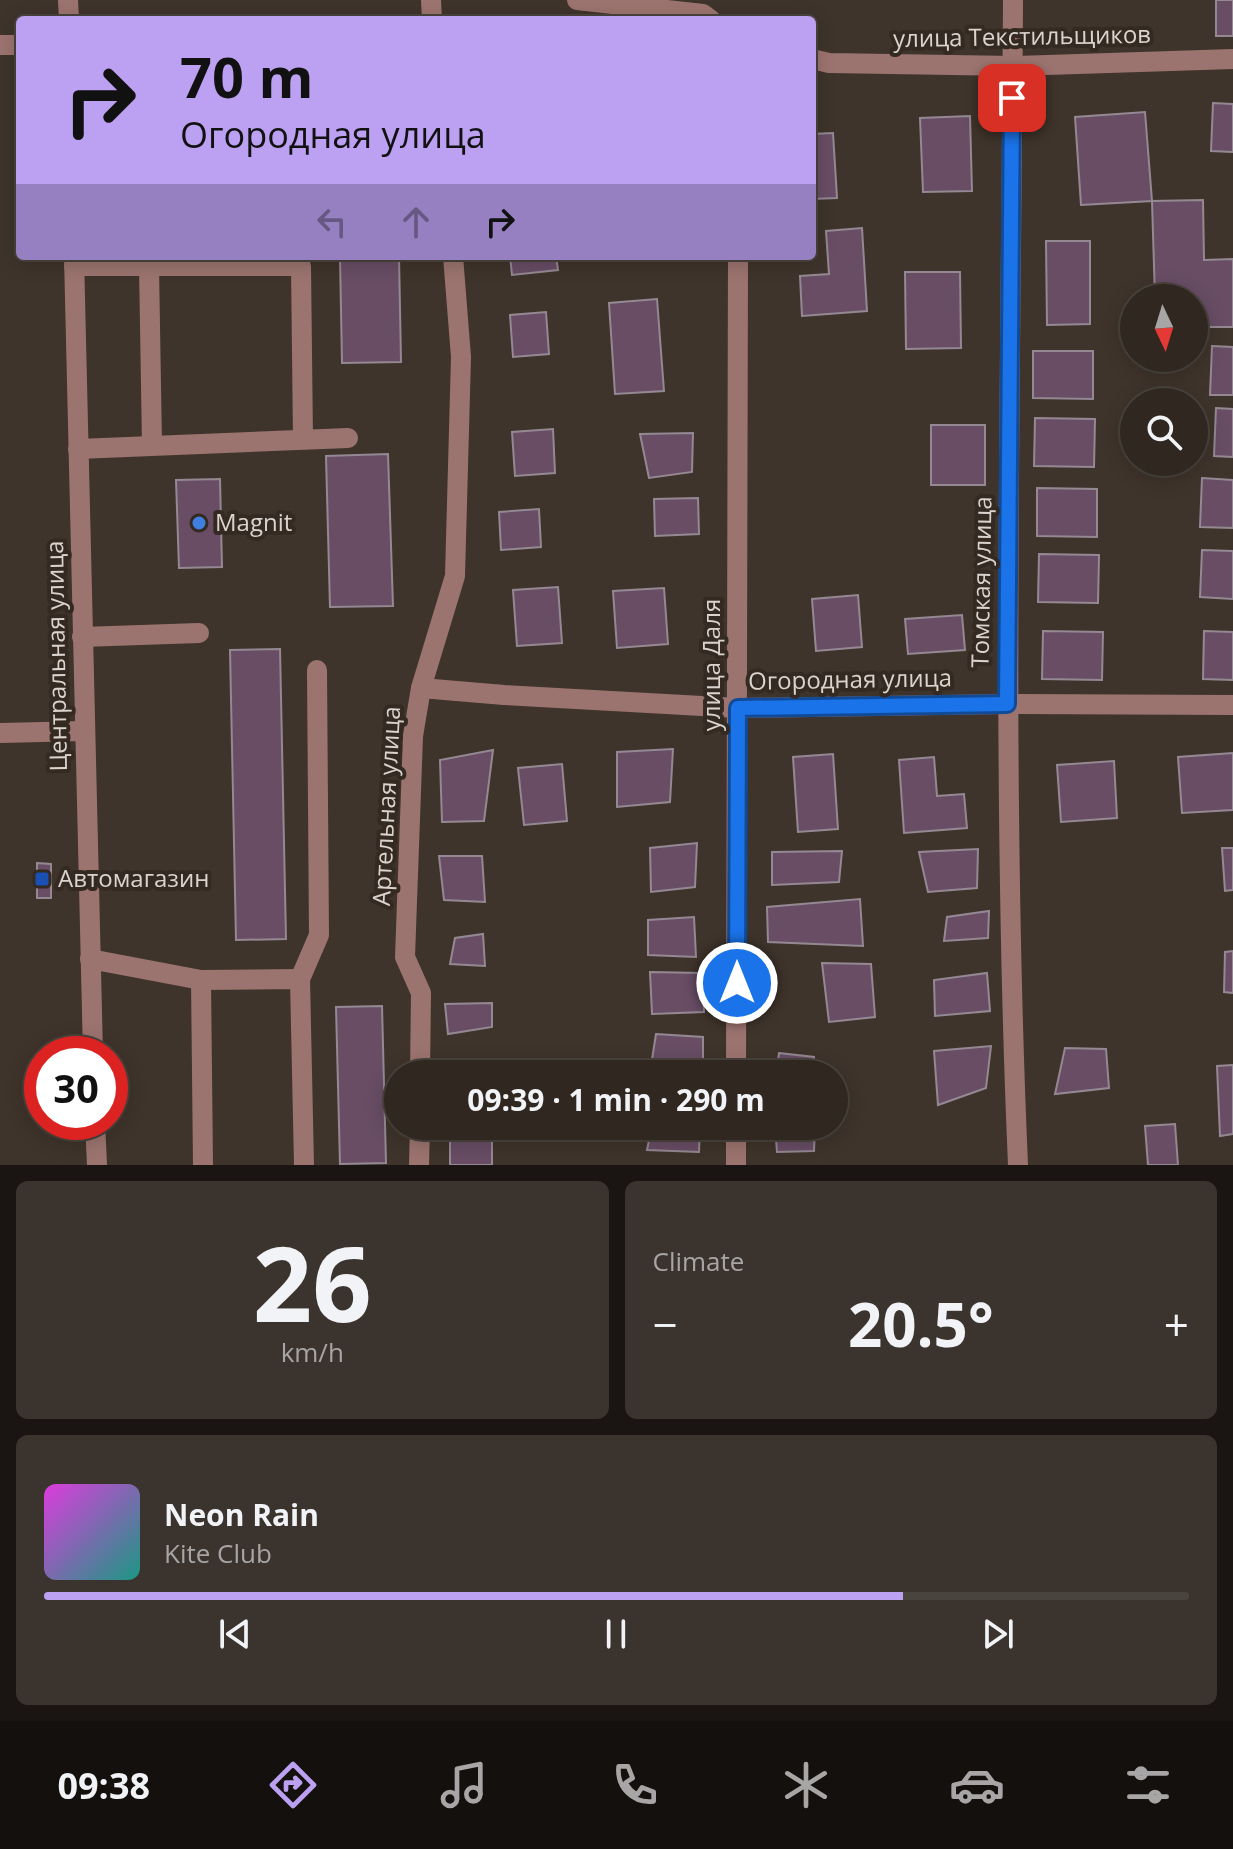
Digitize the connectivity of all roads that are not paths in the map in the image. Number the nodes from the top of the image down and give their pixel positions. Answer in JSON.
{"nodes":[{"id":1,"x":577,"y":0,"type":"edge"},
{"id":2,"x":1013,"y":0,"type":"edge"},
{"id":3,"x":705,"y":11,"type":"edge"},
{"id":4,"x":1233,"y":59,"type":"edge"},
{"id":5,"x":816,"y":60,"type":"edge"},
{"id":6,"x":1013,"y":66,"type":"junction"},
{"id":7,"x":453,"y":260,"type":"edge"},
{"id":8,"x":738,"y":260,"type":"edge"},
{"id":9,"x":74,"y":261,"type":"edge"},
{"id":10,"x":149,"y":266,"type":"junction"},
{"id":11,"x":348,"y":438,"type":"dead end"},
{"id":12,"x":303,"y":439,"type":"junction"},
{"id":13,"x":152,"y":445,"type":"junction"},
{"id":14,"x":78,"y":449,"type":"junction"},
{"id":15,"x":199,"y":633,"type":"dead end"},
{"id":16,"x":82,"y":637,"type":"junction"},
{"id":17,"x":317,"y":670,"type":"dead end"},
{"id":18,"x":421,"y":688,"type":"junction"},
{"id":19,"x":1007,"y":704,"type":"junction"},
{"id":20,"x":1233,"y":705,"type":"edge"},
{"id":21,"x":738,"y":708,"type":"junction"},
{"id":22,"x":84,"y":731,"type":"junction"},
{"id":23,"x":0,"y":733,"type":"edge"},
{"id":24,"x":90,"y":959,"type":"junction"},
{"id":25,"x":300,"y":979,"type":"junction"},
{"id":26,"x":201,"y":980,"type":"junction"},
{"id":27,"x":92,"y":1036,"type":"edge"},
{"id":28,"x":420,"y":1060,"type":"edge"},
{"id":29,"x":736,"y":1060,"type":"edge"},
{"id":30,"x":96,"y":1140,"type":"edge"},
{"id":31,"x":420,"y":1140,"type":"edge"},
{"id":32,"x":736,"y":1140,"type":"edge"},
{"id":33,"x":97,"y":1165,"type":"edge"},
{"id":34,"x":203,"y":1165,"type":"edge"},
{"id":35,"x":304,"y":1165,"type":"edge"},
{"id":36,"x":419,"y":1165,"type":"edge"},
{"id":37,"x":736,"y":1165,"type":"edge"},
{"id":38,"x":1018,"y":1165,"type":"edge"}],
"edges":[{"from":1,"to":3,"type":"street"},
{"from":2,"to":6,"type":"street","name":"Томская улица"},
{"from":4,"to":6,"type":"street","name":"улица Текстильщиков"},
{"from":5,"to":6,"type":"street","name":"улица Текстильщиков"},
{"from":6,"to":19,"type":"street","name":"Томская улица"},
{"from":7,"to":18,"type":"street","name":"Артельная улица"},
{"from":8,"to":21,"type":"street","name":"улица Даля"},
{"from":9,"to":10,"type":"street"},
{"from":9,"to":14,"type":"street","name":"Центральная улица"},
{"from":10,"to":12,"type":"street"},
{"from":10,"to":13,"type":"street"},
{"from":11,"to":12,"type":"street"},
{"from":12,"to":13,"type":"street"},
{"from":13,"to":14,"type":"street"},
{"from":14,"to":16,"type":"street","name":"Центральная улица"},
{"from":15,"to":16,"type":"street"},
{"from":16,"to":22,"type":"street","name":"Центральная улица"},
{"from":17,"to":25,"type":"street"},
{"from":18,"to":21,"type":"street","name":"Огородная улица"},
{"from":18,"to":28,"type":"street","name":"Артельная улица"},
{"from":19,"to":20,"type":"street","name":"Огородная улица"},
{"from":19,"to":21,"type":"street","name":"Огородная улица"},
{"from":19,"to":38,"type":"street","name":"Томская улица"},
{"from":21,"to":29,"type":"street","name":"улица Даля"},
{"from":22,"to":23,"type":"street"},
{"from":22,"to":24,"type":"street","name":"Центральная улица"},
{"from":24,"to":26,"type":"street"},
{"from":24,"to":27,"type":"street","name":"Центральная улица"},
{"from":25,"to":26,"type":"street"},
{"from":25,"to":35,"type":"street"},
{"from":26,"to":34,"type":"street"},
{"from":30,"to":33,"type":"street"},
{"from":31,"to":36,"type":"street"},
{"from":32,"to":37,"type":"street"}]}
